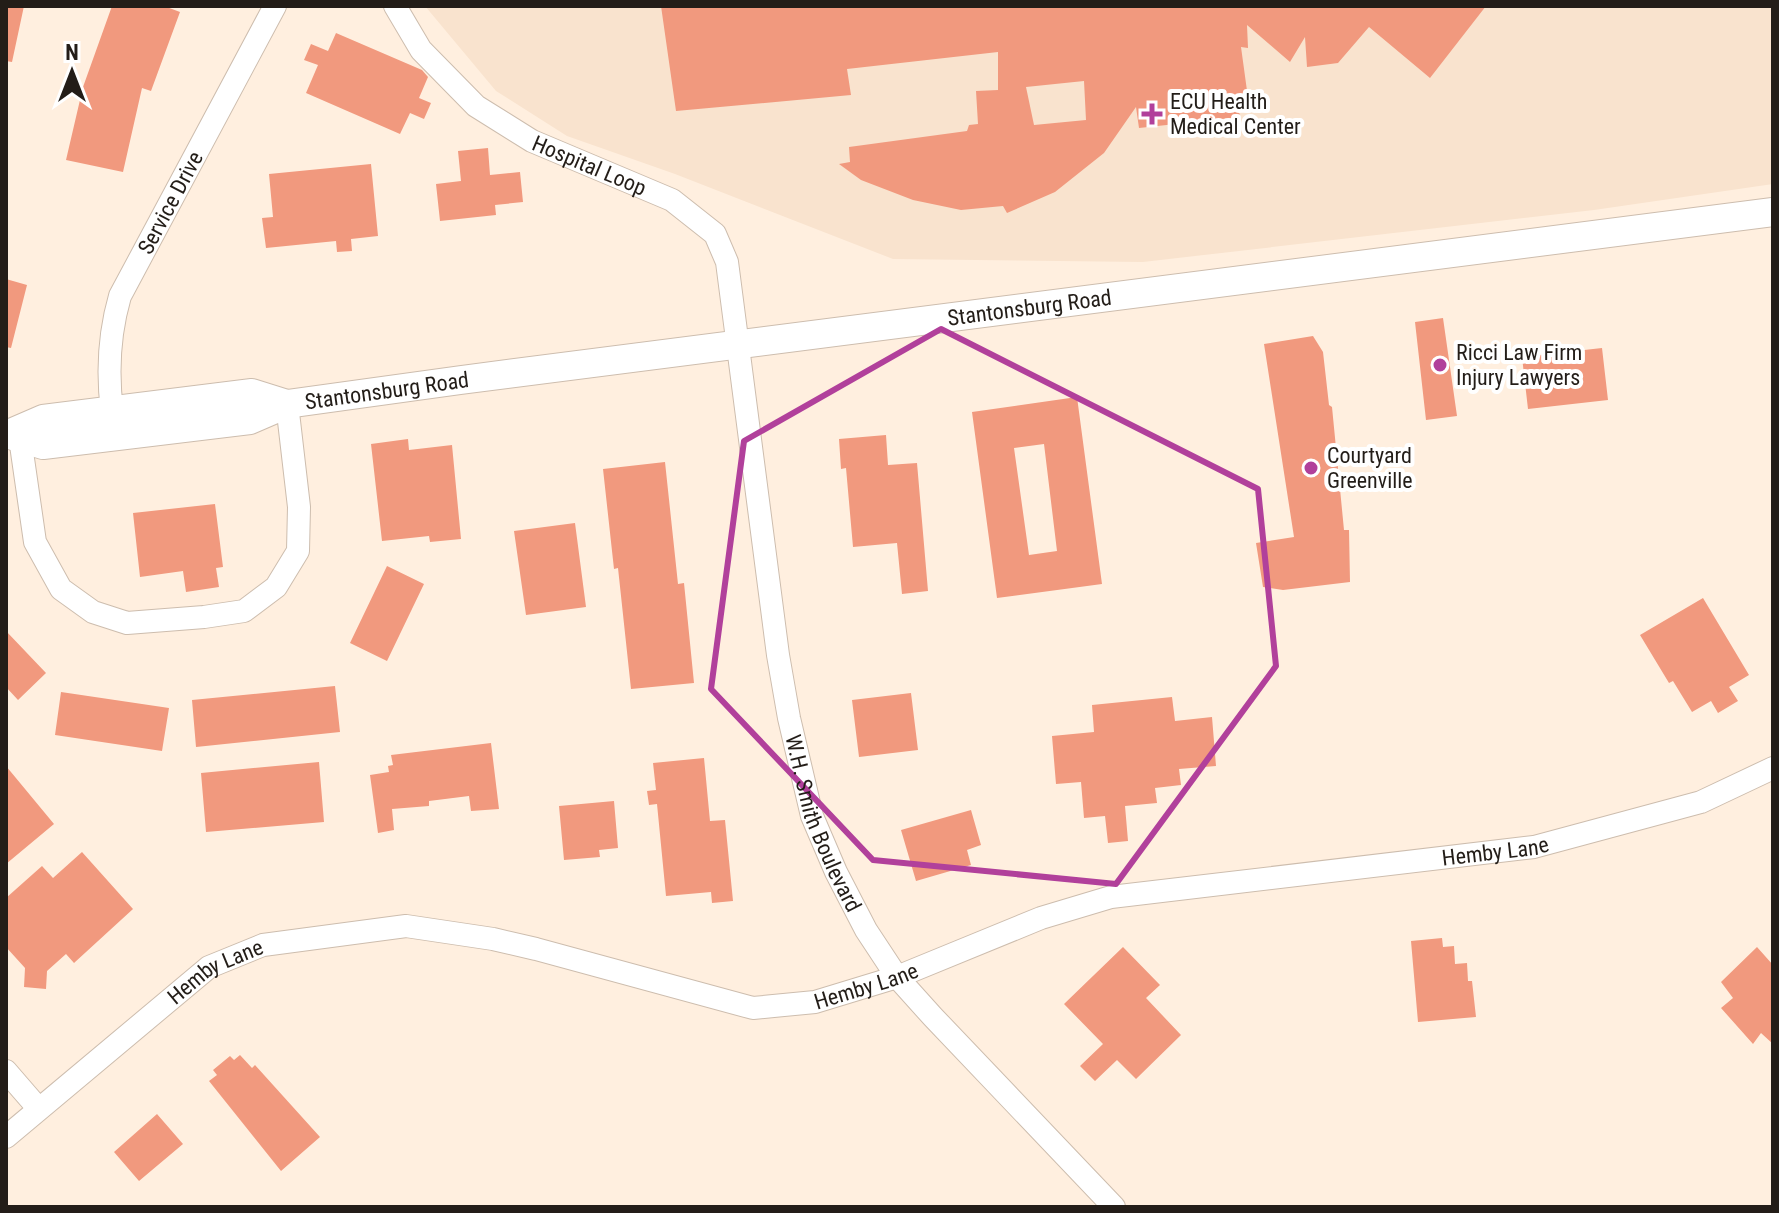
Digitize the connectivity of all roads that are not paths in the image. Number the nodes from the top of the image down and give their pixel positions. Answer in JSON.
{"nodes":[{"id":1,"x":275,"y":6,"type":"edge"},
{"id":2,"x":395,"y":6,"type":"edge"},
{"id":3,"x":1773,"y":212,"type":"edge"},
{"id":4,"x":739,"y":343,"type":"junction"},
{"id":5,"x":287,"y":404,"type":"junction"},
{"id":6,"x":112,"y":411,"type":"junction"},
{"id":7,"x":12,"y":436,"type":"edge"},
{"id":8,"x":1773,"y":768,"type":"edge"},
{"id":9,"x":897,"y":977,"type":"junction"},
{"id":10,"x":6,"y":1071,"type":"edge"},
{"id":11,"x":38,"y":1108,"type":"junction"},
{"id":12,"x":6,"y":1137,"type":"edge"},
{"id":13,"x":1114,"y":1207,"type":"edge"}],
"edges":[{"from":1,"to":6,"type":"street","name":"Service Drive"},
{"from":2,"to":4,"type":"street","name":"Hospital Loop"},
{"from":3,"to":4,"type":"main road","name":"Stantonsburg Road"},
{"from":4,"to":5,"type":"main road","name":"Stantonsburg Road"},
{"from":4,"to":9,"type":"street","name":"W.H. Smith Boulevard"},
{"from":5,"to":6,"type":"main road","name":"Stantonsburg Road"},
{"from":5,"to":7,"type":"main road","name":"Stantonsburg Road"},
{"from":5,"to":7,"type":"street"},
{"from":6,"to":7,"type":"main road","name":"Stantonsburg Road"},
{"from":8,"to":9,"type":"street","name":"Hemby Lane"},
{"from":9,"to":11,"type":"street","name":"Hemby Lane"},
{"from":9,"to":13,"type":"street","name":"W.H. Smith Boulevard"},
{"from":10,"to":11,"type":"street"},
{"from":11,"to":12,"type":"street","name":"Hemby Lane"}]}
